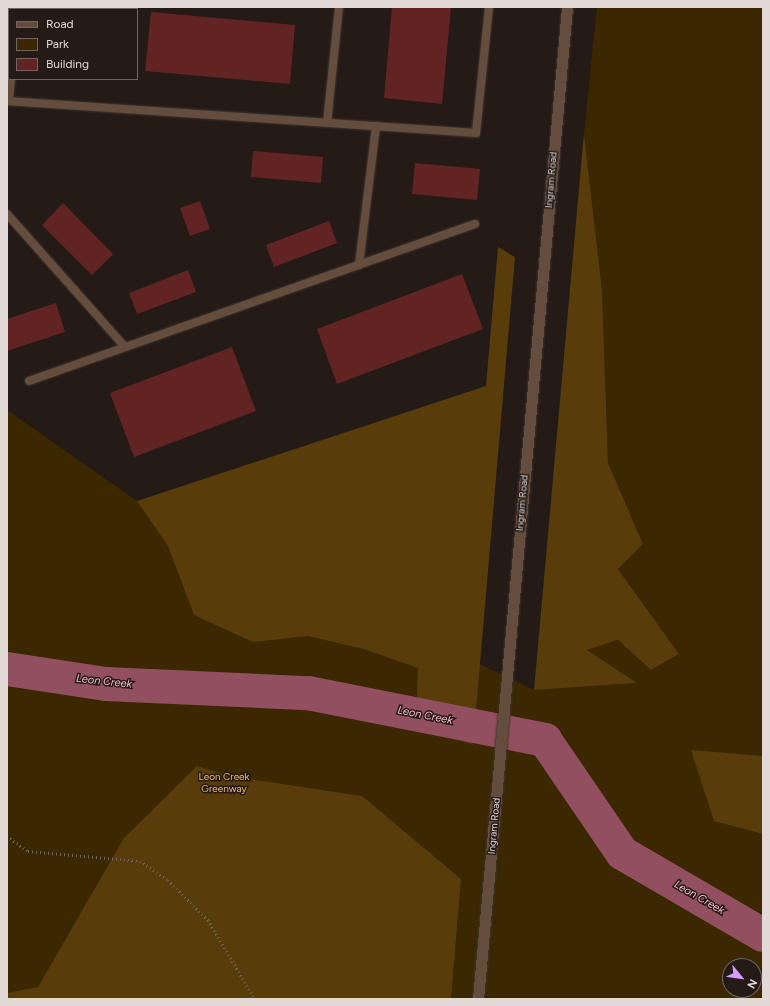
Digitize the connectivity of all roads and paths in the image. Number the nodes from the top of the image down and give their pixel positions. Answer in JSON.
{"nodes":[{"id":1,"x":339,"y":7,"type":"edge"},
{"id":2,"x":489,"y":7,"type":"edge"},
{"id":3,"x":566,"y":7,"type":"edge"},
{"id":4,"x":11,"y":80,"type":"edge"},
{"id":5,"x":8,"y":101,"type":"edge"},
{"id":6,"x":327,"y":123,"type":"junction"},
{"id":7,"x":376,"y":126,"type":"junction"},
{"id":8,"x":7,"y":214,"type":"edge"},
{"id":9,"x":475,"y":224,"type":"dead end"},
{"id":10,"x":359,"y":265,"type":"junction"},
{"id":11,"x":125,"y":347,"type":"junction"},
{"id":12,"x":29,"y":380,"type":"dead end"},
{"id":13,"x":7,"y":836,"type":"edge"},
{"id":14,"x":255,"y":999,"type":"edge"},
{"id":15,"x":478,"y":999,"type":"edge"}],
"edges":[{"from":1,"to":6,"type":"lane"},
{"from":2,"to":7,"type":"lane"},
{"from":3,"to":15,"type":"street","name":"Ingram Road"},
{"from":4,"to":5,"type":"lane"},
{"from":5,"to":6,"type":"lane"},
{"from":6,"to":7,"type":"lane"},
{"from":7,"to":10,"type":"lane"},
{"from":8,"to":11,"type":"lane"},
{"from":9,"to":10,"type":"lane"},
{"from":10,"to":11,"type":"lane"},
{"from":11,"to":12,"type":"lane"},
{"from":13,"to":14,"type":"path"}]}
